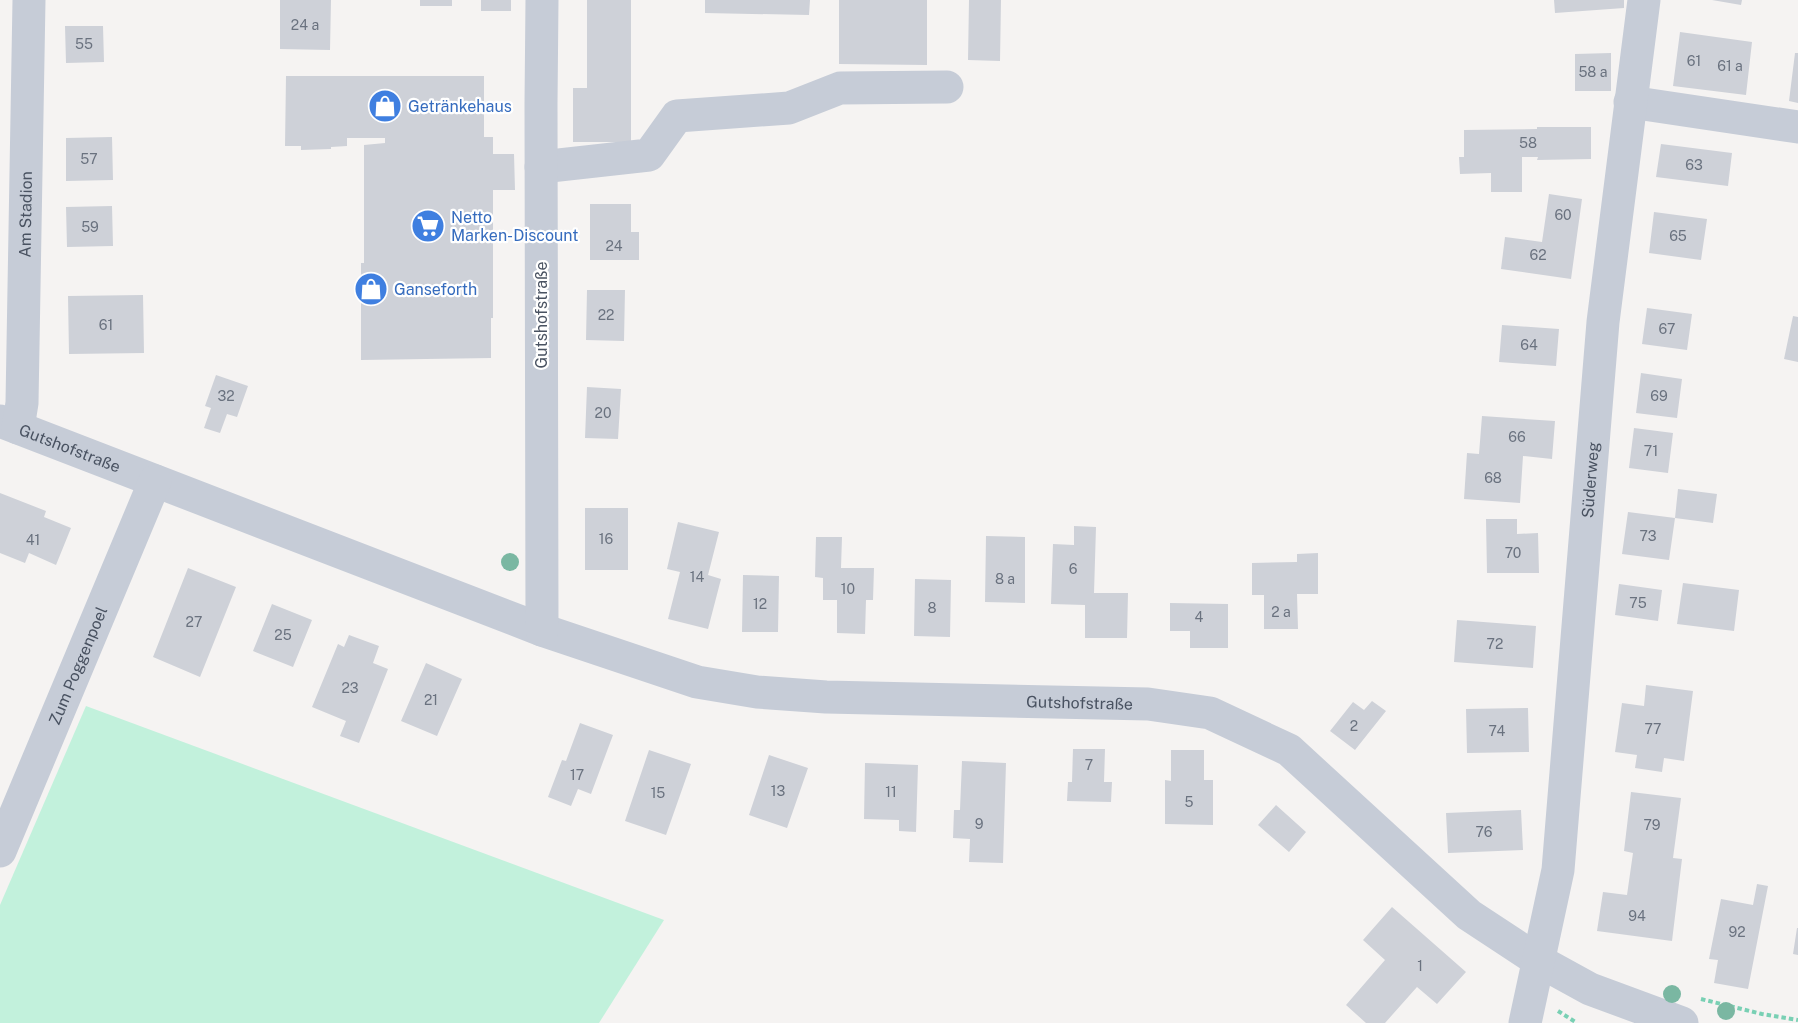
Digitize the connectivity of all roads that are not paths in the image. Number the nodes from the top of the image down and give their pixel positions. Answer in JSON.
{"nodes":[{"id":1,"x":28,"y":0,"type":"edge"},
{"id":2,"x":542,"y":0,"type":"edge"},
{"id":3,"x":1644,"y":0,"type":"edge"},
{"id":4,"x":948,"y":87,"type":"dead end"},
{"id":5,"x":1630,"y":102,"type":"junction"},
{"id":6,"x":1798,"y":127,"type":"edge"},
{"id":7,"x":541,"y":167,"type":"junction"},
{"id":8,"x":9,"y":425,"type":"edge"},
{"id":9,"x":155,"y":481,"type":"junction"},
{"id":10,"x":542,"y":630,"type":"junction"},
{"id":11,"x":0,"y":851,"type":"edge"},
{"id":12,"x":1539,"y":961,"type":"junction"},
{"id":13,"x":1525,"y":1023,"type":"edge"},
{"id":14,"x":1682,"y":1023,"type":"edge"}],
"edges":[{"from":1,"to":8,"type":"street","name":"Am Stadion"},
{"from":2,"to":7,"type":"street","name":"Gutshofstraße"},
{"from":3,"to":5,"type":"street","name":"Süderweg"},
{"from":4,"to":7,"type":"street"},
{"from":5,"to":6,"type":"street"},
{"from":5,"to":12,"type":"street","name":"Süderweg"},
{"from":7,"to":10,"type":"street","name":"Gutshofstraße"},
{"from":8,"to":9,"type":"street","name":"Gutshofstraße"},
{"from":9,"to":10,"type":"street","name":"Gutshofstraße"},
{"from":9,"to":11,"type":"street","name":"Zum Poggenpoel"},
{"from":10,"to":12,"type":"street","name":"Gutshofstraße"},
{"from":12,"to":13,"type":"street","name":"Süderweg"},
{"from":12,"to":14,"type":"street","name":"Gutshofstraße"}]}
